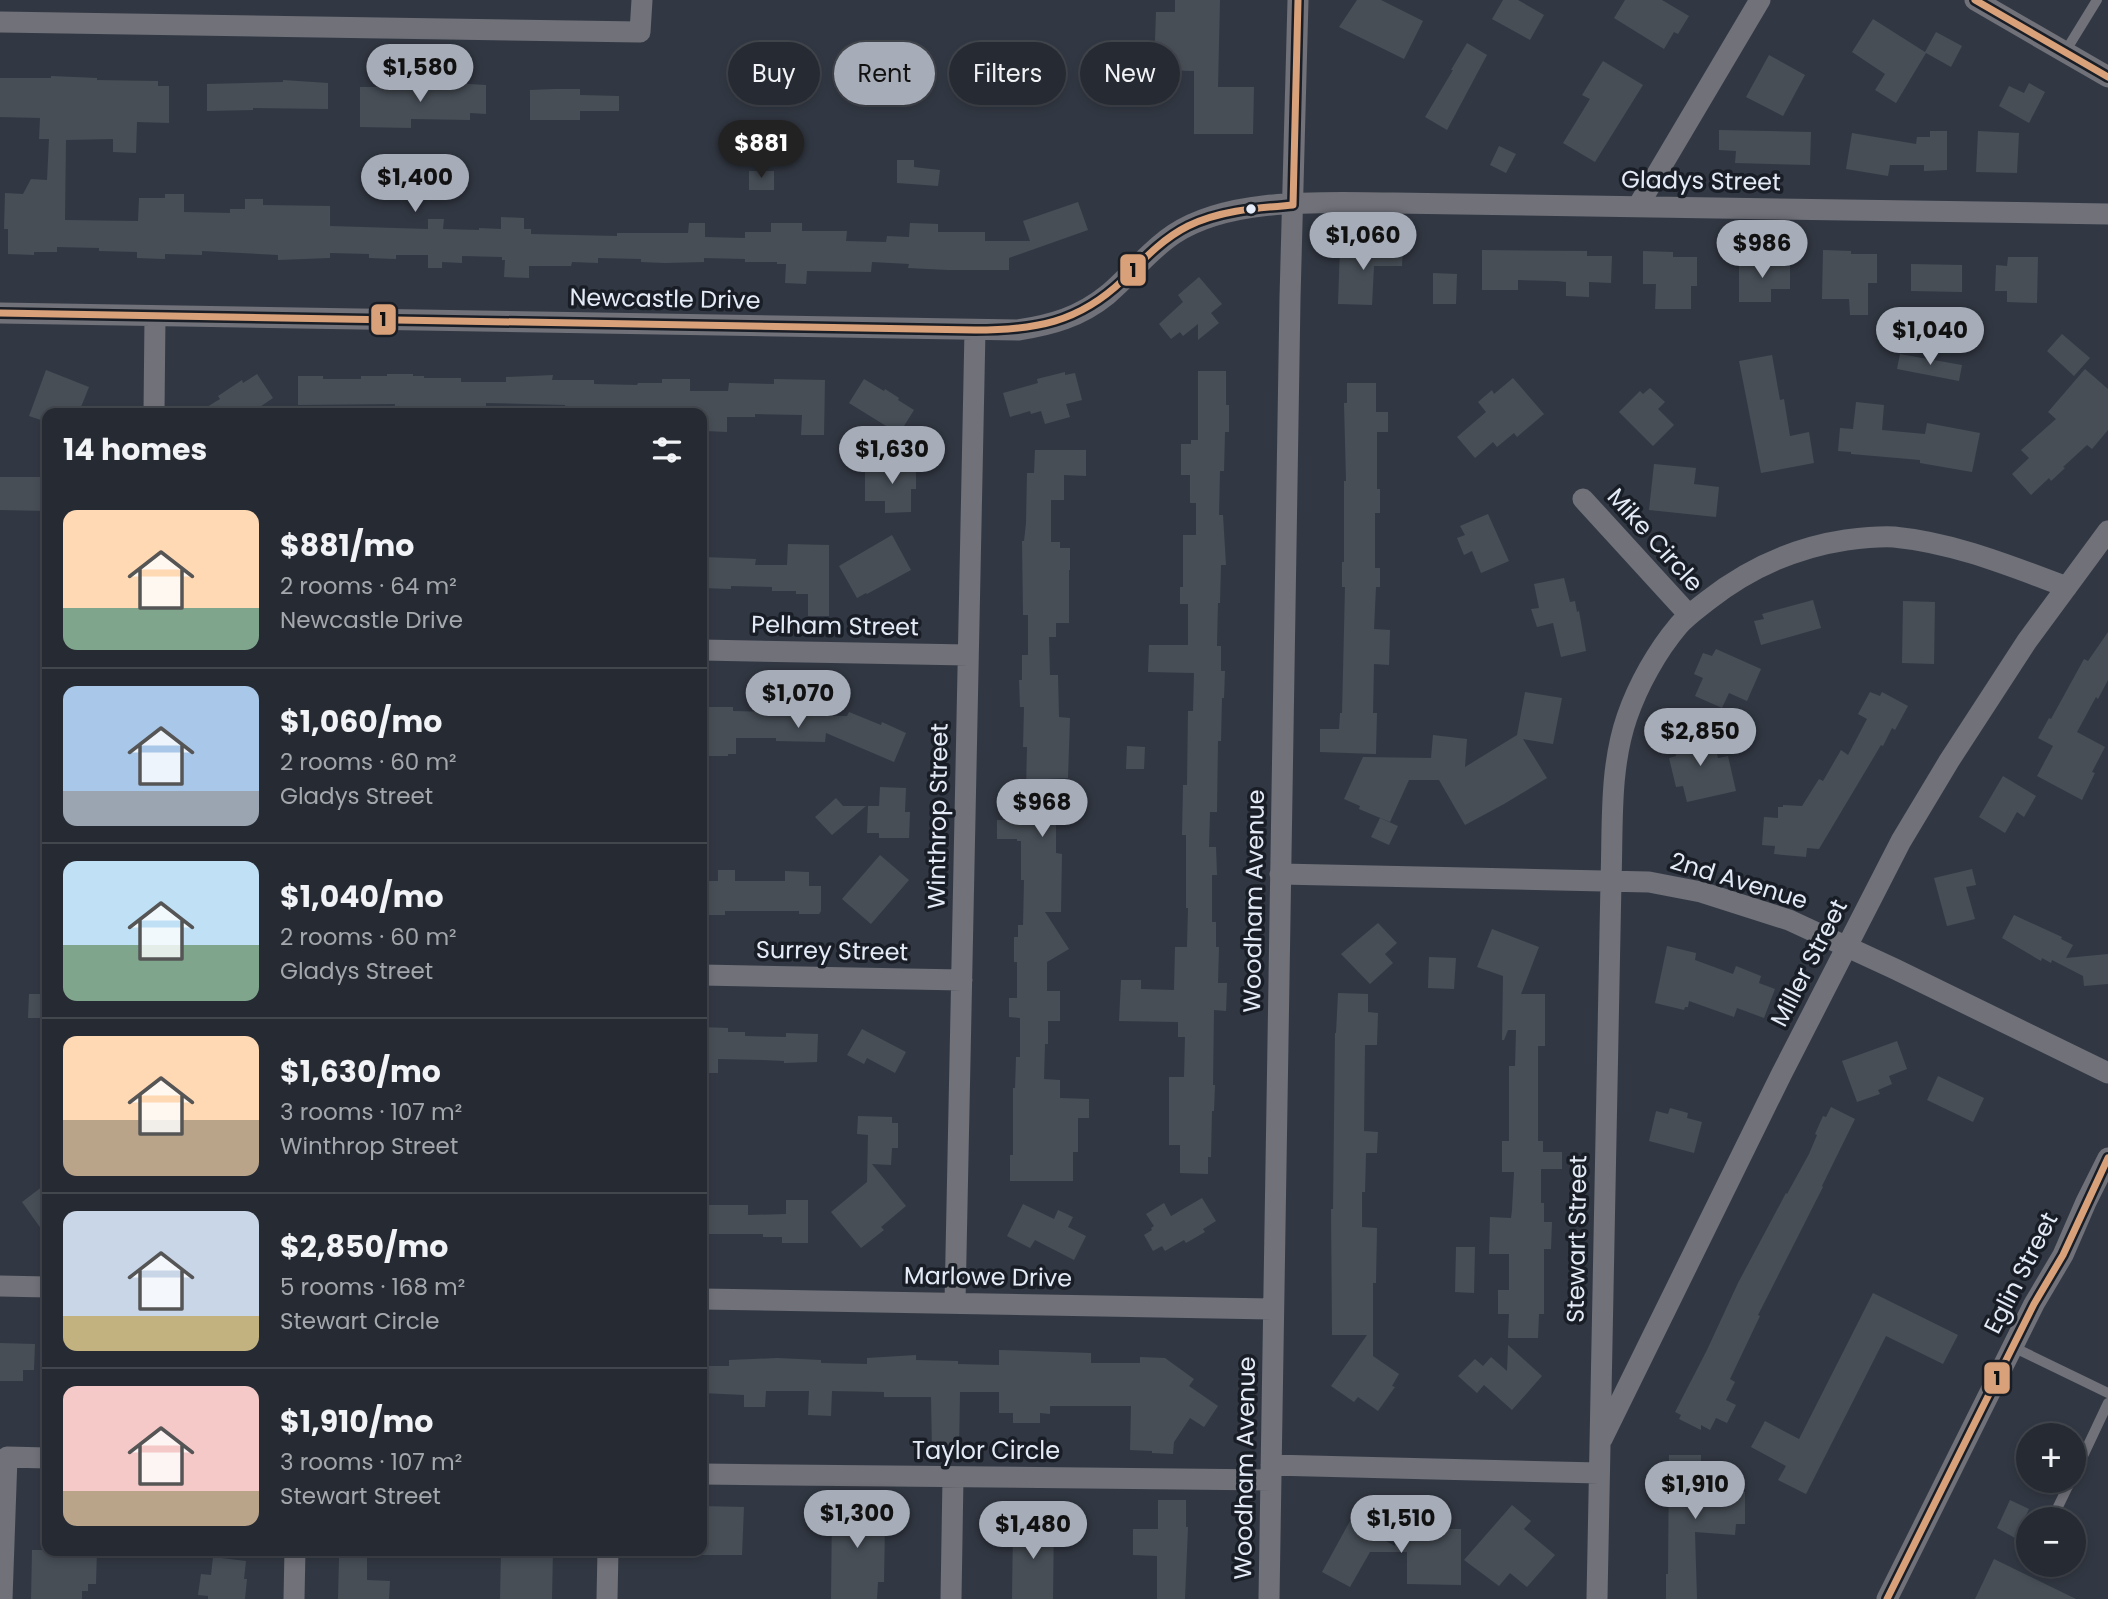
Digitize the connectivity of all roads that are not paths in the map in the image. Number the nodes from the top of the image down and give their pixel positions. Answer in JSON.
{"nodes":[{"id":1,"x":642,"y":0,"type":"edge"},
{"id":2,"x":1298,"y":0,"type":"edge"},
{"id":3,"x":1760,"y":0,"type":"edge"},
{"id":4,"x":1975,"y":0,"type":"edge"},
{"id":5,"x":2097,"y":0,"type":"edge"},
{"id":6,"x":0,"y":22,"type":"edge"},
{"id":7,"x":2065,"y":52,"type":"junction"},
{"id":8,"x":2108,"y":77,"type":"edge"},
{"id":9,"x":1293,"y":205,"type":"junction"},
{"id":10,"x":1638,"y":206,"type":"junction"},
{"id":11,"x":2108,"y":214,"type":"edge"},
{"id":12,"x":0,"y":313,"type":"edge"},
{"id":13,"x":155,"y":316,"type":"junction"},
{"id":14,"x":975,"y":330,"type":"junction"},
{"id":15,"x":154,"y":408,"type":"edge"},
{"id":16,"x":1583,"y":499,"type":"dead end"},
{"id":17,"x":2108,"y":531,"type":"edge"},
{"id":18,"x":2067,"y":587,"type":"junction"},
{"id":19,"x":1689,"y":615,"type":"junction"},
{"id":20,"x":707,"y":650,"type":"edge"},
{"id":21,"x":968,"y":655,"type":"junction"},
{"id":22,"x":1280,"y":874,"type":"junction"},
{"id":23,"x":1611,"y":881,"type":"junction"},
{"id":24,"x":1846,"y":946,"type":"junction"},
{"id":25,"x":707,"y":975,"type":"edge"},
{"id":26,"x":962,"y":980,"type":"junction"},
{"id":27,"x":2108,"y":1073,"type":"edge"},
{"id":28,"x":2108,"y":1158,"type":"edge"},
{"id":29,"x":0,"y":1286,"type":"edge"},
{"id":30,"x":42,"y":1287,"type":"edge"},
{"id":31,"x":707,"y":1298,"type":"edge"},
{"id":32,"x":955,"y":1303,"type":"junction"},
{"id":33,"x":1273,"y":1309,"type":"junction"},
{"id":34,"x":2013,"y":1347,"type":"junction"},
{"id":35,"x":2108,"y":1393,"type":"edge"},
{"id":36,"x":2108,"y":1404,"type":"edge"},
{"id":37,"x":1600,"y":1444,"type":"junction"},
{"id":38,"x":2086,"y":1450,"type":"edge"},
{"id":39,"x":42,"y":1458,"type":"edge"},
{"id":40,"x":1271,"y":1472,"type":"junction"},
{"id":41,"x":1599,"y":1473,"type":"junction"},
{"id":42,"x":707,"y":1474,"type":"edge"},
{"id":43,"x":953,"y":1477,"type":"junction"},
{"id":44,"x":295,"y":1556,"type":"edge"},
{"id":45,"x":608,"y":1556,"type":"edge"},
{"id":46,"x":2,"y":1599,"type":"edge"},
{"id":47,"x":294,"y":1599,"type":"edge"},
{"id":48,"x":607,"y":1599,"type":"edge"},
{"id":49,"x":951,"y":1599,"type":"edge"},
{"id":50,"x":1269,"y":1599,"type":"edge"},
{"id":51,"x":1597,"y":1599,"type":"edge"},
{"id":52,"x":1887,"y":1599,"type":"edge"}],
"edges":[{"from":1,"to":6,"type":"street"},
{"from":2,"to":9,"type":"street","name":"Woodham Avenue"},
{"from":3,"to":10,"type":"street"},
{"from":4,"to":7,"type":"street"},
{"from":5,"to":7,"type":"lane"},
{"from":7,"to":8,"type":"street"},
{"from":9,"to":10,"type":"street","name":"Gladys Street"},
{"from":9,"to":14,"type":"street","name":"Newcastle Drive"},
{"from":9,"to":22,"type":"street","name":"Woodham Avenue"},
{"from":10,"to":11,"type":"street","name":"Gladys Street"},
{"from":12,"to":13,"type":"street","name":"Newcastle Drive"},
{"from":13,"to":14,"type":"street","name":"Newcastle Drive"},
{"from":13,"to":15,"type":"street"},
{"from":14,"to":21,"type":"street","name":"Winthrop Street"},
{"from":16,"to":19,"type":"street","name":"Mike Circle"},
{"from":17,"to":18,"type":"street","name":"Miller Street"},
{"from":18,"to":19,"type":"street","name":"Stewart Street"},
{"from":18,"to":24,"type":"street","name":"Miller Street"},
{"from":19,"to":23,"type":"street","name":"Stewart Street"},
{"from":20,"to":21,"type":"street","name":"Pelham Street"},
{"from":21,"to":26,"type":"street","name":"Winthrop Street"},
{"from":22,"to":23,"type":"street","name":"2nd Avenue"},
{"from":22,"to":33,"type":"street","name":"Woodham Avenue"},
{"from":23,"to":24,"type":"street","name":"2nd Avenue"},
{"from":23,"to":37,"type":"street","name":"Stewart Street"},
{"from":24,"to":27,"type":"street","name":"2nd Avenue"},
{"from":24,"to":37,"type":"street","name":"Miller Street"},
{"from":25,"to":26,"type":"street","name":"Surrey Street"},
{"from":26,"to":32,"type":"street","name":"Winthrop Street"},
{"from":28,"to":34,"type":"street","name":"Eglin Street"},
{"from":29,"to":30,"type":"street"},
{"from":31,"to":32,"type":"street","name":"Marlowe Drive"},
{"from":32,"to":33,"type":"street","name":"Marlowe Drive"},
{"from":33,"to":40,"type":"street","name":"Woodham Avenue"},
{"from":34,"to":35,"type":"lane"},
{"from":34,"to":52,"type":"street","name":"Eglin Street"},
{"from":36,"to":38,"type":"lane"},
{"from":37,"to":41,"type":"street","name":"Stewart Street"},
{"from":39,"to":46,"type":"street"},
{"from":40,"to":41,"type":"street","name":"Taylor Circle"},
{"from":40,"to":43,"type":"street","name":"Taylor Circle"},
{"from":40,"to":50,"type":"street","name":"Woodham Avenue"},
{"from":41,"to":51,"type":"street","name":"Stewart Street"},
{"from":42,"to":43,"type":"street","name":"Taylor Circle"},
{"from":43,"to":49,"type":"street"},
{"from":44,"to":47,"type":"street"},
{"from":45,"to":48,"type":"street"}]}
